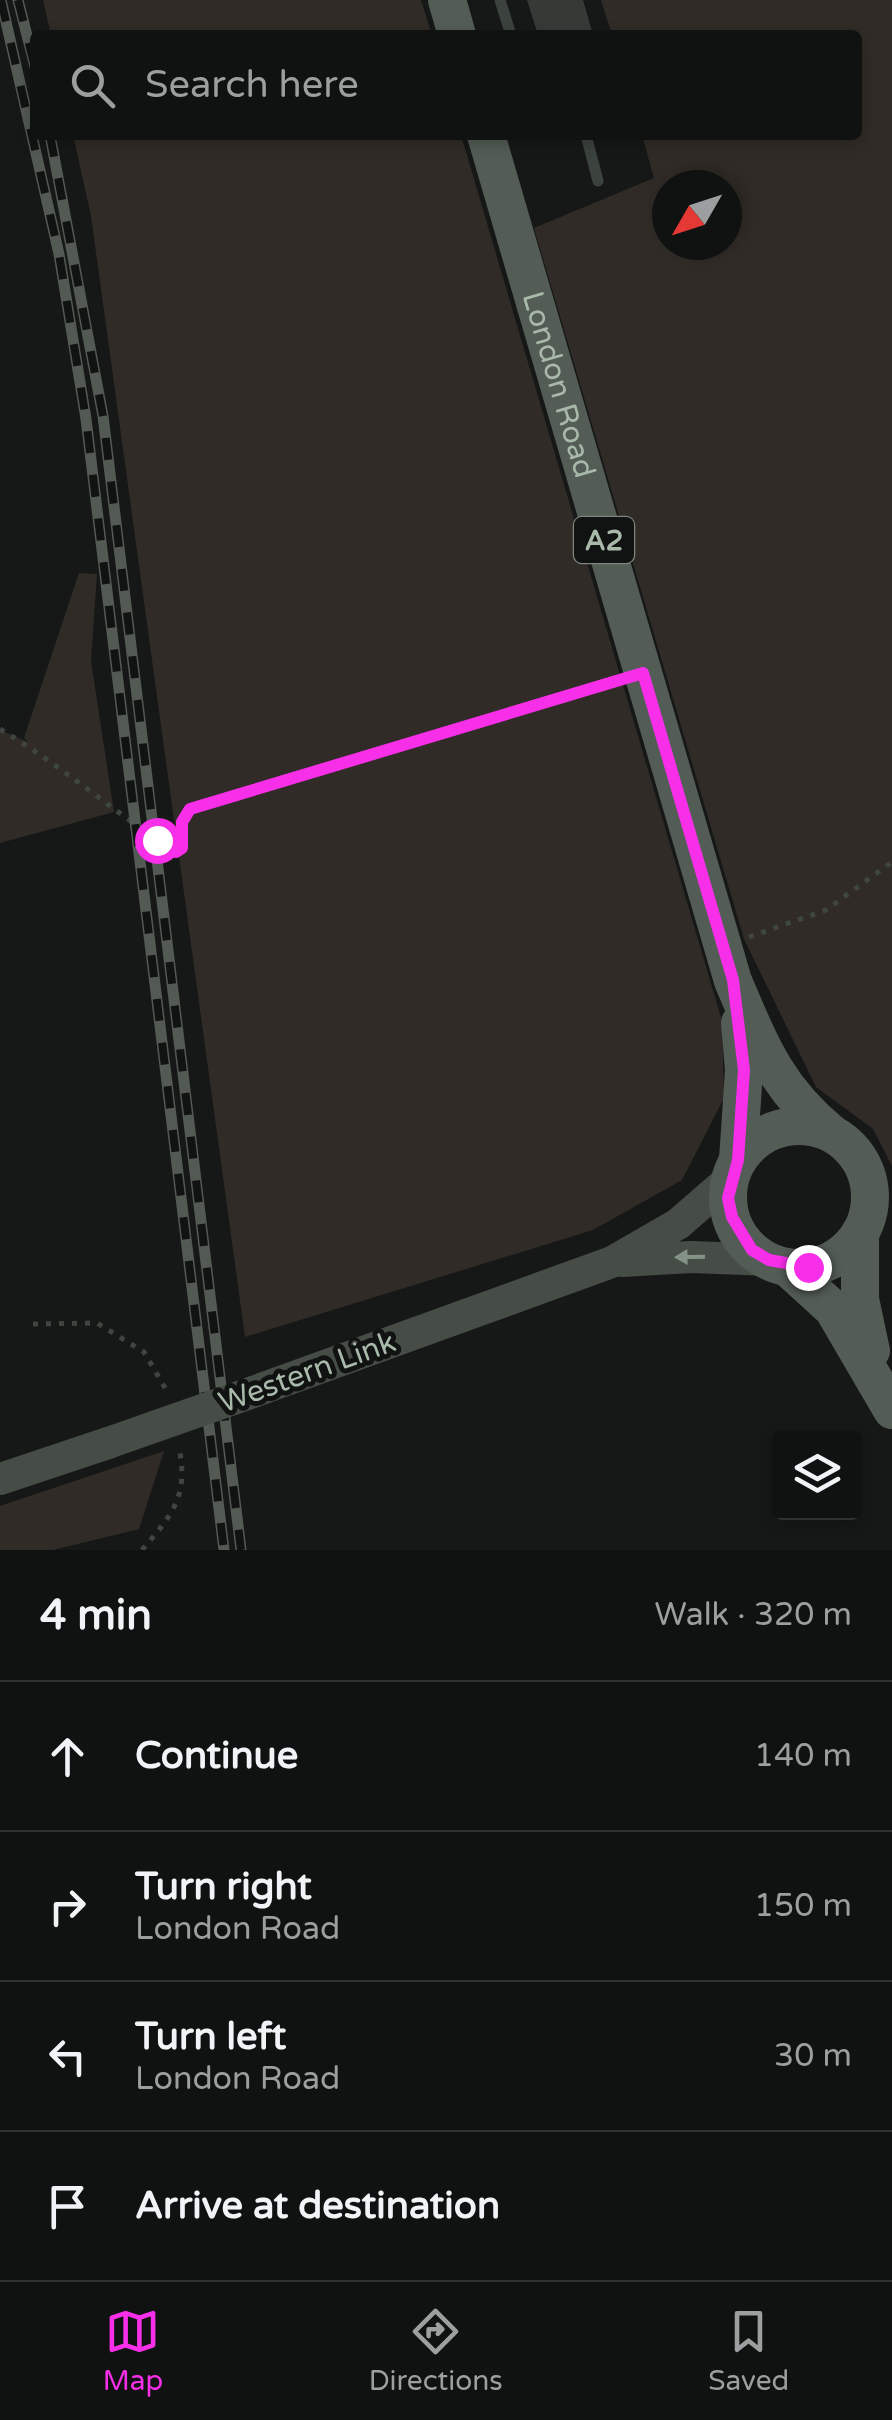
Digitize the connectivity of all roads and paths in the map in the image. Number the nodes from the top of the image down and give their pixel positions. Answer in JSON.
{"nodes":[{"id":1,"x":447,"y":0,"type":"edge"},
{"id":2,"x":500,"y":0,"type":"edge"},
{"id":3,"x":456,"y":30,"type":"edge"},
{"id":4,"x":509,"y":30,"type":"edge"},
{"id":5,"x":487,"y":140,"type":"edge"},
{"id":6,"x":587,"y":140,"type":"edge"},
{"id":7,"x":598,"y":181,"type":"dead end"},
{"id":8,"x":643,"y":673,"type":"junction"},
{"id":9,"x":0,"y":729,"type":"edge"},
{"id":10,"x":892,"y":862,"type":"edge"},
{"id":11,"x":728,"y":963,"type":"junction"},
{"id":12,"x":831,"y":1133,"type":"junction"},
{"id":13,"x":735,"y":1169,"type":"junction"},
{"id":14,"x":860,"y":1234,"type":"junction"},
{"id":15,"x":612,"y":1262,"type":"junction"},
{"id":16,"x":778,"y":1264,"type":"junction"},
{"id":17,"x":886,"y":1396,"type":"edge"},
{"id":18,"x":0,"y":1479,"type":"edge"}],
"edges":[{"from":1,"to":3,"type":"main road"},
{"from":2,"to":4,"type":"lane"},
{"from":5,"to":8,"type":"main road","name":"London Road","number":"A2"},
{"from":6,"to":7,"type":"lane"},
{"from":8,"to":9,"type":"path"},
{"from":8,"to":11,"type":"main road","name":"London Road","number":"A2"},
{"from":10,"to":11,"type":"path"},
{"from":11,"to":12,"type":"main road","name":"London Road","number":"A2"},
{"from":11,"to":13,"type":"main road","name":"London Road","number":"A2"},
{"from":12,"to":13,"type":"main road"},
{"from":12,"to":14,"type":"main road","name":"London Road","number":"A2"},
{"from":13,"to":15,"type":"main road","name":"Western Link"},
{"from":13,"to":16,"type":"main road","name":"London Road","number":"A2"},
{"from":14,"to":16,"type":"main road"},
{"from":14,"to":17,"type":"main road","name":"London Road","number":"A2"},
{"from":16,"to":15,"type":"main road","name":"Western Link","one_way":true},
{"from":15,"to":18,"type":"main road","name":"Western Link","bridge":true},
{"from":16,"to":17,"type":"main road","name":"London Road","number":"A2"}]}
